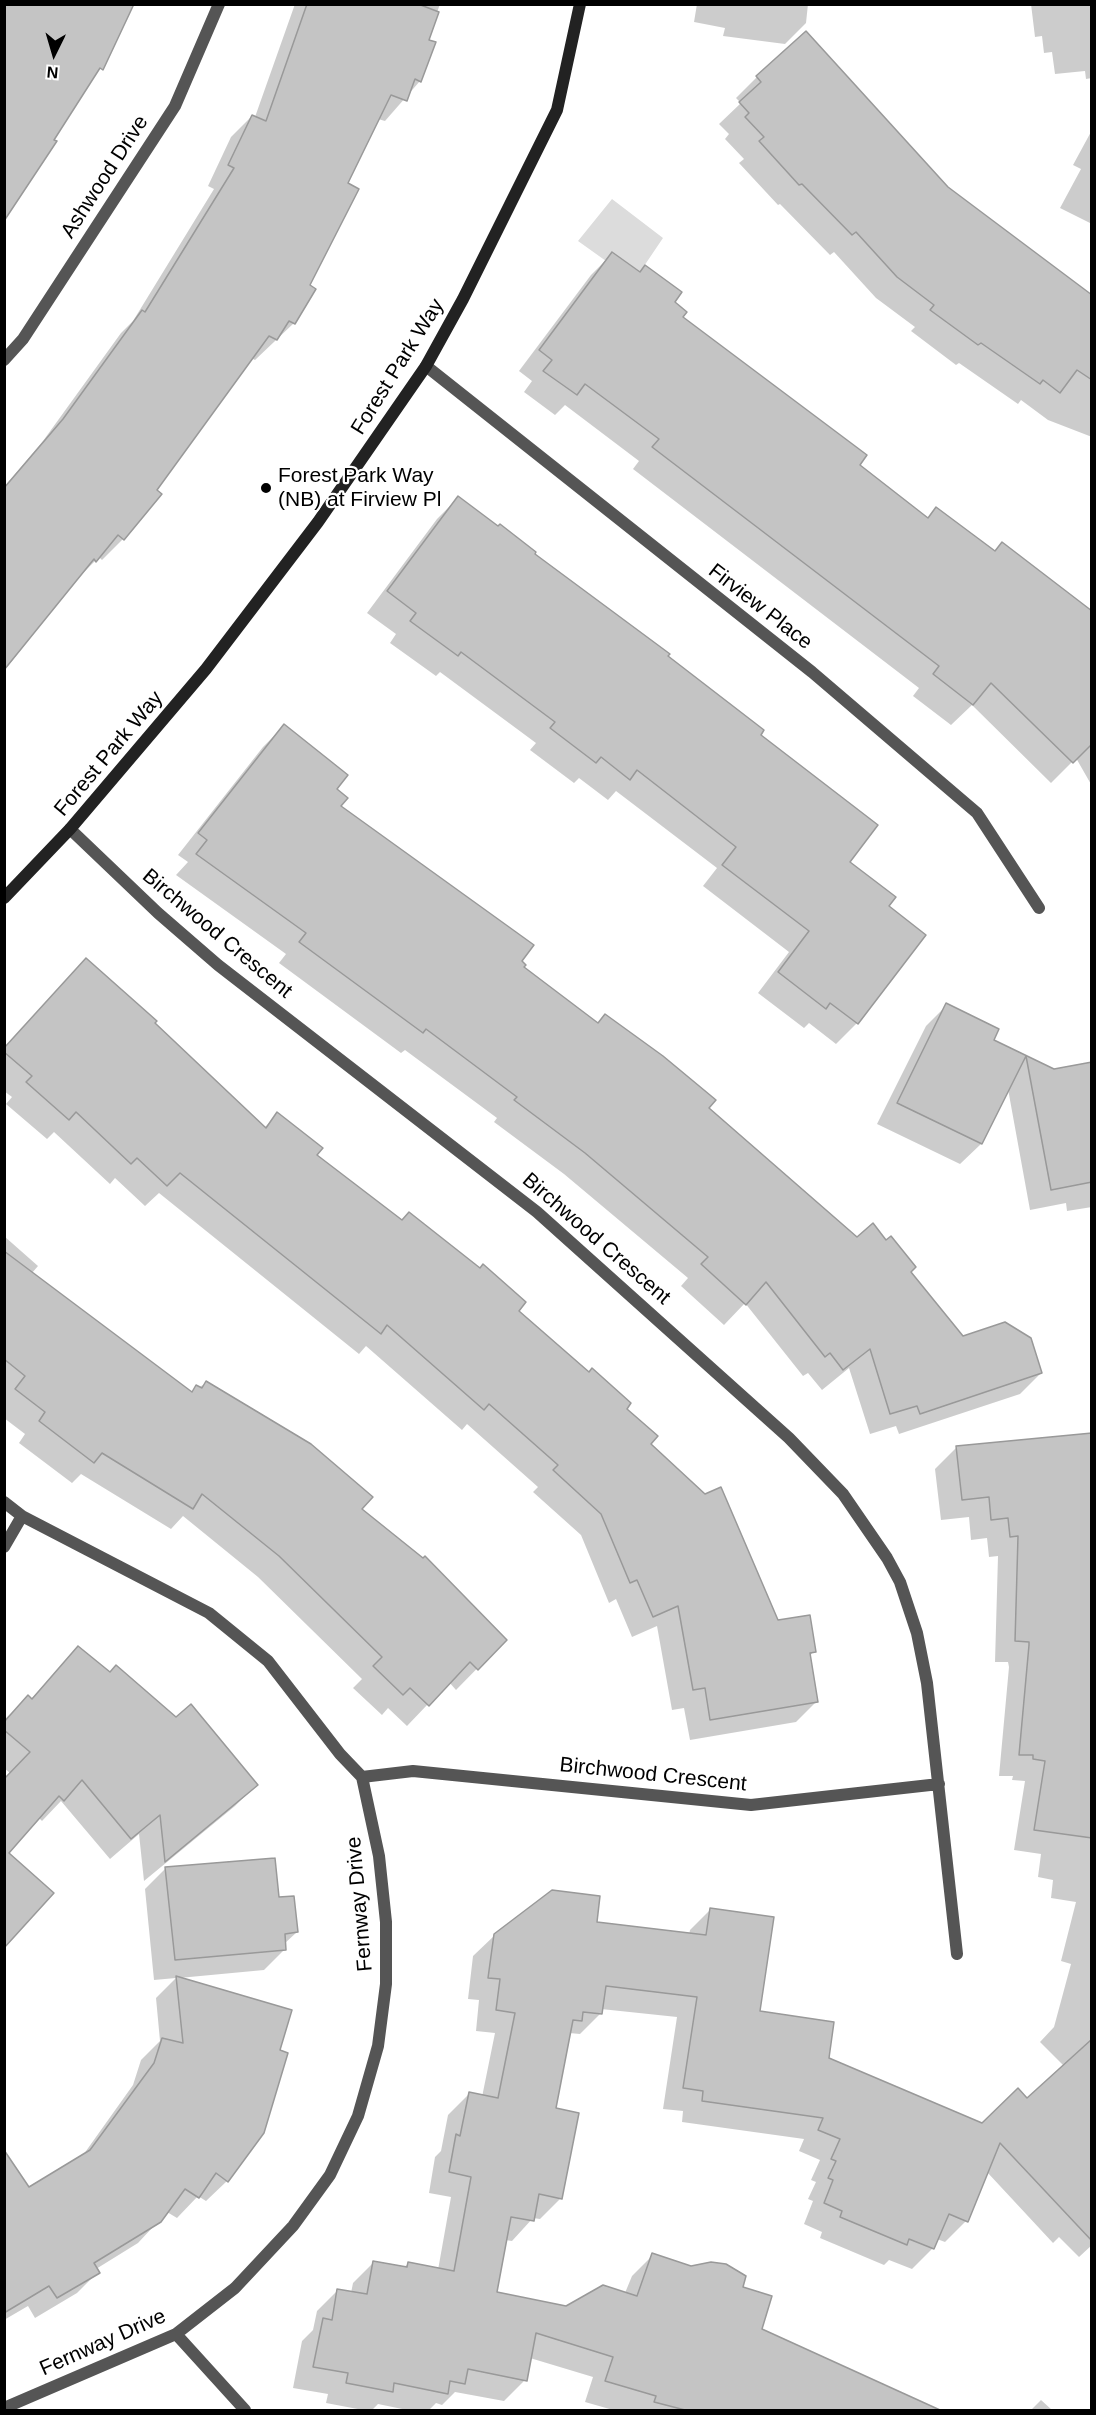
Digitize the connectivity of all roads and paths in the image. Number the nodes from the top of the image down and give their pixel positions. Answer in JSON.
{"nodes":[{"id":1,"x":219,"y":4,"type":"edge"},
{"id":2,"x":580,"y":4,"type":"edge"},
{"id":3,"x":4,"y":360,"type":"edge"},
{"id":4,"x":426,"y":366,"type":"junction"},
{"id":5,"x":70,"y":829,"type":"junction"},
{"id":6,"x":4,"y":898,"type":"edge"},
{"id":7,"x":1039,"y":908,"type":"dead end"},
{"id":8,"x":4,"y":1502,"type":"edge"},
{"id":9,"x":22,"y":1516,"type":"junction"},
{"id":10,"x":4,"y":1547,"type":"edge"},
{"id":11,"x":362,"y":1777,"type":"junction"},
{"id":12,"x":939,"y":1784,"type":"junction"},
{"id":13,"x":957,"y":1954,"type":"dead end"},
{"id":14,"x":176,"y":2334,"type":"junction"},
{"id":15,"x":4,"y":2408,"type":"edge"},
{"id":16,"x":245,"y":2410,"type":"edge"}],
"edges":[{"from":1,"to":3,"type":"street","name":"Ashwood Drive"},
{"from":2,"to":4,"type":"street","name":"Forest Park Way"},
{"from":4,"to":5,"type":"street","name":"Forest Park Way"},
{"from":4,"to":7,"type":"street","name":"Firview Place"},
{"from":5,"to":6,"type":"street","name":"Forest Park Way"},
{"from":5,"to":12,"type":"street","name":"Birchwood Crescent"},
{"from":8,"to":9,"type":"street"},
{"from":9,"to":10,"type":"street"},
{"from":9,"to":11,"type":"street"},
{"from":11,"to":12,"type":"street","name":"Birchwood Crescent"},
{"from":11,"to":14,"type":"street","name":"Fernway Drive"},
{"from":12,"to":13,"type":"street","name":"Birchwood Crescent"},
{"from":14,"to":15,"type":"street","name":"Fernway Drive"},
{"from":14,"to":16,"type":"street"}]}
